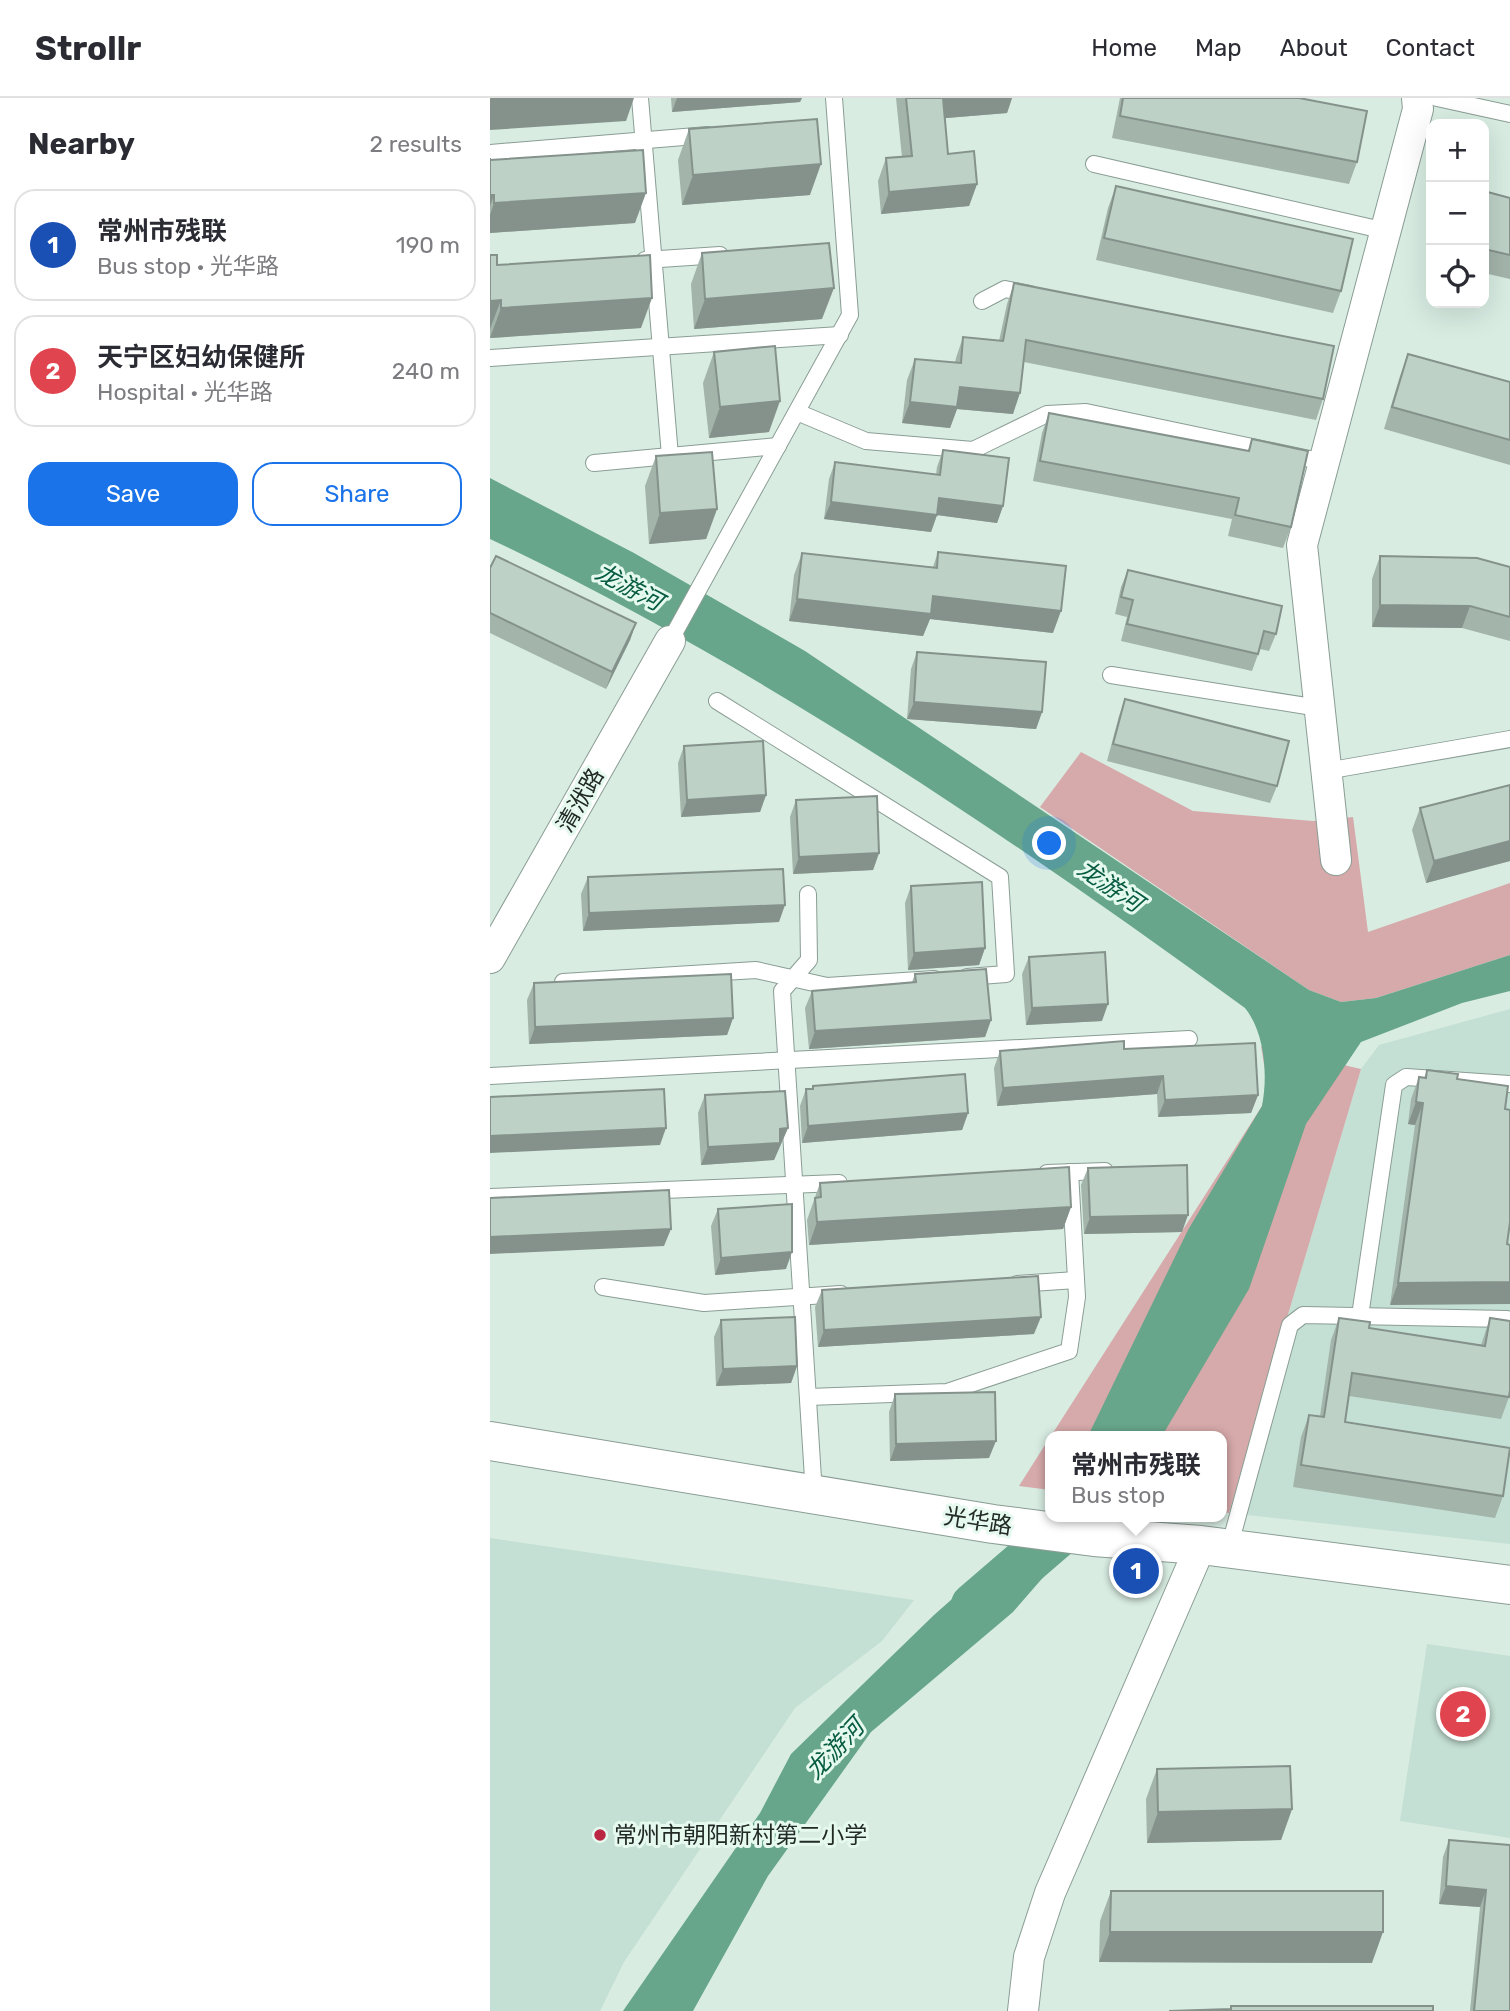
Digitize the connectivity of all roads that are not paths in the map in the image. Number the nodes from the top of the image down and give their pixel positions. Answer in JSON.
{"nodes":[{"id":1,"x":640,"y":98,"type":"edge"},
{"id":2,"x":834,"y":98,"type":"edge"},
{"id":3,"x":1417,"y":98,"type":"edge"},
{"id":4,"x":1437,"y":98,"type":"edge"},
{"id":5,"x":1510,"y":114,"type":"edge"},
{"id":6,"x":726,"y":134,"type":"edge"},
{"id":7,"x":643,"y":140,"type":"junction"},
{"id":8,"x":490,"y":153,"type":"edge"},
{"id":9,"x":1094,"y":164,"type":"dead end"},
{"id":10,"x":1385,"y":231,"type":"junction"},
{"id":11,"x":736,"y":254,"type":"edge"},
{"id":12,"x":654,"y":260,"type":"junction"},
{"id":13,"x":626,"y":262,"type":"edge"},
{"id":14,"x":1045,"y":296,"type":"edge"},
{"id":15,"x":982,"y":301,"type":"dead end"},
{"id":16,"x":840,"y":335,"type":"junction"},
{"id":17,"x":661,"y":347,"type":"junction"},
{"id":18,"x":490,"y":358,"type":"edge"},
{"id":19,"x":797,"y":412,"type":"junction"},
{"id":20,"x":778,"y":446,"type":"junction"},
{"id":21,"x":670,"y":456,"type":"junction"},
{"id":22,"x":1324,"y":462,"type":"junction"},
{"id":23,"x":594,"y":463,"type":"dead end"},
{"id":24,"x":670,"y":641,"type":"joint"},
{"id":25,"x":1111,"y":675,"type":"dead end"},
{"id":26,"x":717,"y":701,"type":"dead end"},
{"id":27,"x":1319,"y":708,"type":"junction"},
{"id":28,"x":1510,"y":739,"type":"edge"},
{"id":29,"x":1326,"y":771,"type":"junction"},
{"id":30,"x":1336,"y":860,"type":"dead end"},
{"id":31,"x":808,"y":894,"type":"dead end"},
{"id":32,"x":490,"y":958,"type":"edge"},
{"id":33,"x":793,"y":979,"type":"junction"},
{"id":34,"x":540,"y":983,"type":"edge"},
{"id":35,"x":1189,"y":1039,"type":"dead end"},
{"id":36,"x":787,"y":1060,"type":"junction"},
{"id":37,"x":490,"y":1076,"type":"edge"},
{"id":38,"x":1510,"y":1084,"type":"edge"},
{"id":39,"x":1121,"y":1170,"type":"edge"},
{"id":40,"x":1070,"y":1172,"type":"junction"},
{"id":41,"x":1028,"y":1174,"type":"edge"},
{"id":42,"x":849,"y":1183,"type":"edge"},
{"id":43,"x":794,"y":1185,"type":"junction"},
{"id":44,"x":490,"y":1197,"type":"edge"},
{"id":45,"x":1076,"y":1280,"type":"junction"},
{"id":46,"x":993,"y":1285,"type":"edge"},
{"id":47,"x":603,"y":1287,"type":"dead end"},
{"id":48,"x":856,"y":1293,"type":"edge"},
{"id":49,"x":801,"y":1297,"type":"junction"},
{"id":50,"x":1360,"y":1316,"type":"junction"},
{"id":51,"x":1507,"y":1319,"type":"edge"},
{"id":52,"x":807,"y":1397,"type":"junction"},
{"id":53,"x":490,"y":1441,"type":"edge"},
{"id":54,"x":814,"y":1494,"type":"junction"},
{"id":55,"x":1227,"y":1511,"type":"edge"},
{"id":56,"x":1223,"y":1522,"type":"edge"},
{"id":57,"x":1215,"y":1546,"type":"junction"},
{"id":58,"x":1510,"y":1585,"type":"edge"},
{"id":59,"x":1023,"y":2011,"type":"edge"}],
"edges":[{"from":1,"to":7,"type":"lane"},
{"from":2,"to":16,"type":"lane"},
{"from":3,"to":10,"type":"street"},
{"from":4,"to":5,"type":"lane"},
{"from":6,"to":7,"type":"lane"},
{"from":7,"to":8,"type":"lane"},
{"from":7,"to":12,"type":"lane"},
{"from":9,"to":10,"type":"lane"},
{"from":10,"to":22,"type":"street"},
{"from":11,"to":12,"type":"lane"},
{"from":12,"to":13,"type":"lane"},
{"from":12,"to":17,"type":"lane"},
{"from":14,"to":15,"type":"lane"},
{"from":16,"to":17,"type":"lane"},
{"from":16,"to":19,"type":"lane"},
{"from":17,"to":18,"type":"lane"},
{"from":17,"to":21,"type":"lane"},
{"from":19,"to":20,"type":"lane"},
{"from":19,"to":22,"type":"lane"},
{"from":20,"to":21,"type":"lane"},
{"from":20,"to":24,"type":"lane"},
{"from":21,"to":23,"type":"lane"},
{"from":22,"to":27,"type":"street"},
{"from":24,"to":32,"type":"street","name":"清洑路"},
{"from":25,"to":27,"type":"lane"},
{"from":26,"to":33,"type":"lane"},
{"from":27,"to":29,"type":"street"},
{"from":28,"to":29,"type":"lane"},
{"from":29,"to":30,"type":"street"},
{"from":31,"to":33,"type":"lane"},
{"from":33,"to":34,"type":"lane"},
{"from":33,"to":36,"type":"lane"},
{"from":35,"to":36,"type":"lane"},
{"from":36,"to":37,"type":"lane"},
{"from":36,"to":43,"type":"lane"},
{"from":38,"to":50,"type":"lane"},
{"from":39,"to":40,"type":"lane"},
{"from":40,"to":41,"type":"lane"},
{"from":40,"to":45,"type":"lane"},
{"from":42,"to":43,"type":"lane"},
{"from":43,"to":44,"type":"lane"},
{"from":43,"to":49,"type":"lane"},
{"from":45,"to":46,"type":"lane"},
{"from":45,"to":52,"type":"lane"},
{"from":47,"to":49,"type":"lane"},
{"from":48,"to":49,"type":"lane"},
{"from":49,"to":52,"type":"lane"},
{"from":50,"to":51,"type":"lane"},
{"from":50,"to":55,"type":"lane"},
{"from":52,"to":54,"type":"lane"},
{"from":53,"to":54,"type":"main road","name":"光华路"},
{"from":54,"to":57,"type":"main road","name":"光华路"},
{"from":56,"to":57,"type":"lane"},
{"from":57,"to":58,"type":"main road","name":"光华路"},
{"from":57,"to":59,"type":"street"}]}
